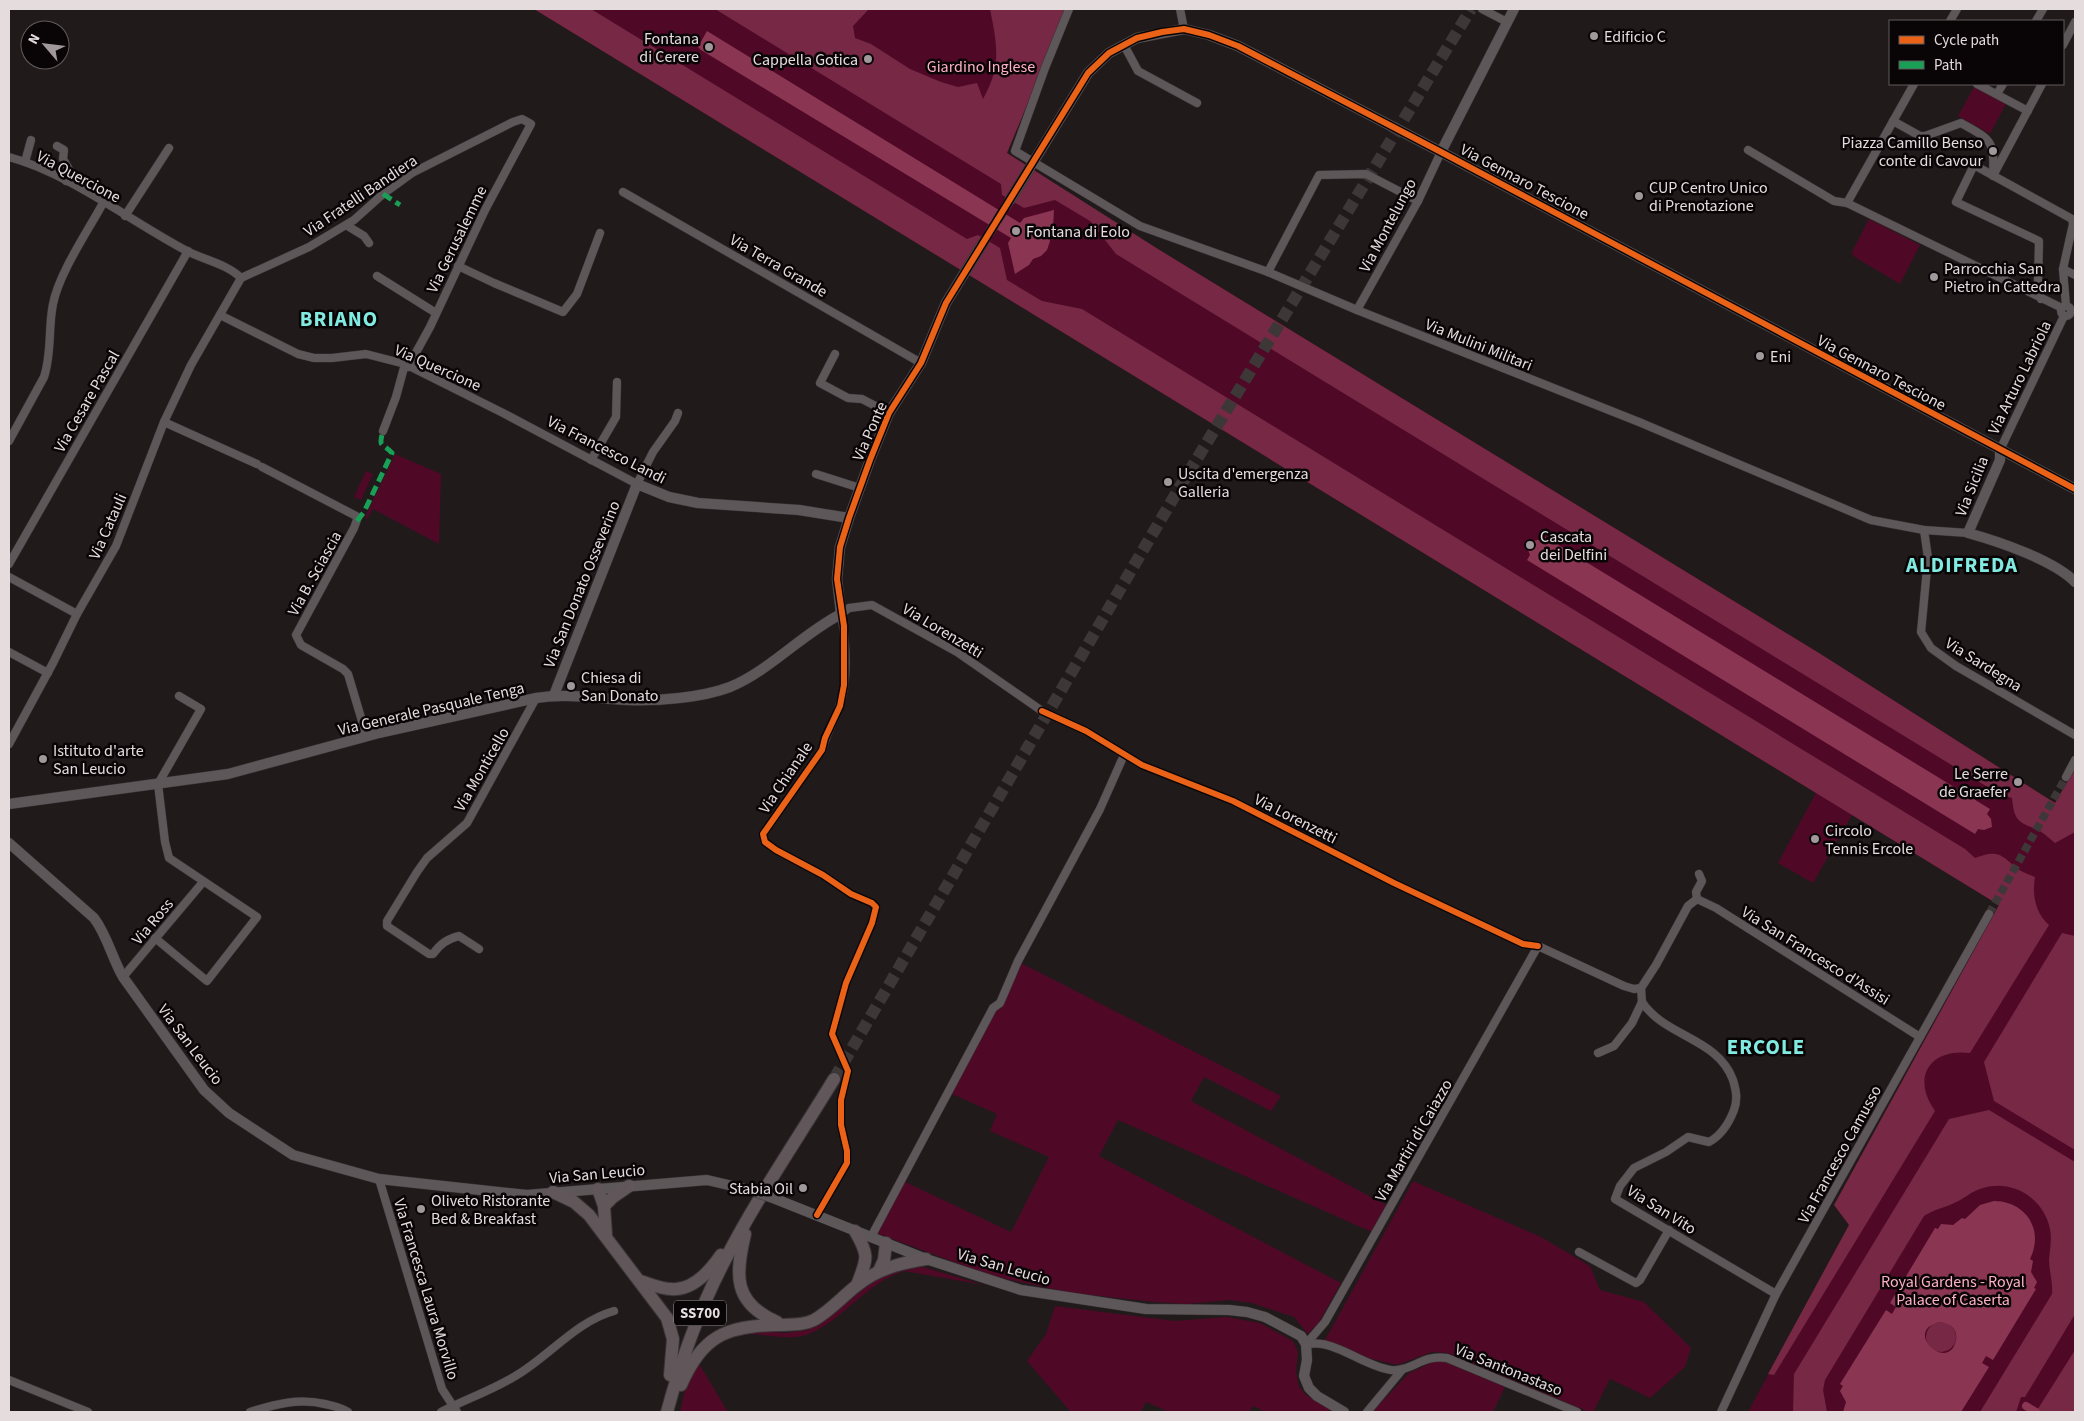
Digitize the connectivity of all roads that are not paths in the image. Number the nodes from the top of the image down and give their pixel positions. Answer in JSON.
{"nodes":[{"id":1,"x":1069,"y":9,"type":"edge"},
{"id":2,"x":1180,"y":9,"type":"edge"},
{"id":3,"x":1482,"y":9,"type":"edge"},
{"id":4,"x":1514,"y":9,"type":"edge"},
{"id":5,"x":1957,"y":9,"type":"edge"},
{"id":6,"x":2043,"y":9,"type":"edge"},
{"id":7,"x":1951,"y":20,"type":"edge"},
{"id":8,"x":2037,"y":20,"type":"edge"},
{"id":9,"x":1507,"y":22,"type":"junction"},
{"id":10,"x":2075,"y":22,"type":"edge"},
{"id":11,"x":1184,"y":29,"type":"junction"},
{"id":12,"x":2064,"y":43,"type":"edge"},
{"id":13,"x":1124,"y":45,"type":"junction"},
{"id":14,"x":1913,"y":85,"type":"edge"},
{"id":15,"x":1979,"y":85,"type":"edge"},
{"id":16,"x":2002,"y":85,"type":"edge"},
{"id":17,"x":2041,"y":85,"type":"edge"},
{"id":18,"x":1997,"y":94,"type":"junction"},
{"id":19,"x":1197,"y":103,"type":"dead end"},
{"id":20,"x":2028,"y":111,"type":"junction"},
{"id":21,"x":1893,"y":121,"type":"junction"},
{"id":22,"x":531,"y":124,"type":"joint"},
{"id":23,"x":31,"y":140,"type":"dead end"},
{"id":24,"x":57,"y":146,"type":"dead end"},
{"id":25,"x":169,"y":148,"type":"dead end"},
{"id":26,"x":1748,"y":150,"type":"dead end"},
{"id":27,"x":1441,"y":152,"type":"junction"},
{"id":28,"x":9,"y":157,"type":"edge"},
{"id":29,"x":25,"y":162,"type":"junction"},
{"id":30,"x":1035,"y":162,"type":"junction"},
{"id":31,"x":1993,"y":176,"type":"junction"},
{"id":32,"x":66,"y":181,"type":"junction"},
{"id":33,"x":623,"y":192,"type":"dead end"},
{"id":34,"x":1010,"y":200,"type":"tunnel mouth"},
{"id":35,"x":1418,"y":201,"type":"junction"},
{"id":36,"x":103,"y":203,"type":"junction"},
{"id":37,"x":1847,"y":204,"type":"junction"},
{"id":38,"x":2075,"y":210,"type":"edge"},
{"id":39,"x":2068,"y":215,"type":"junction"},
{"id":40,"x":125,"y":216,"type":"junction"},
{"id":41,"x":346,"y":225,"type":"junction"},
{"id":42,"x":600,"y":233,"type":"dead end"},
{"id":43,"x":369,"y":243,"type":"dead end"},
{"id":44,"x":981,"y":246,"type":"tunnel mouth"},
{"id":45,"x":188,"y":251,"type":"junction"},
{"id":46,"x":458,"y":266,"type":"junction"},
{"id":47,"x":2063,"y":270,"type":"junction"},
{"id":48,"x":1268,"y":272,"type":"junction"},
{"id":49,"x":2075,"y":275,"type":"edge"},
{"id":50,"x":377,"y":276,"type":"dead end"},
{"id":51,"x":241,"y":278,"type":"junction"},
{"id":52,"x":2041,"y":299,"type":"junction"},
{"id":53,"x":1357,"y":310,"type":"junction"},
{"id":54,"x":436,"y":313,"type":"junction"},
{"id":55,"x":2067,"y":313,"type":"edge"},
{"id":56,"x":220,"y":315,"type":"junction"},
{"id":57,"x":835,"y":354,"type":"dead end"},
{"id":58,"x":921,"y":362,"type":"junction"},
{"id":59,"x":407,"y":365,"type":"junction"},
{"id":60,"x":618,"y":382,"type":"dead end"},
{"id":61,"x":504,"y":413,"type":"joint"},
{"id":62,"x":678,"y":413,"type":"dead end"},
{"id":63,"x":889,"y":413,"type":"junction"},
{"id":64,"x":164,"y":422,"type":"junction"},
{"id":65,"x":384,"y":430,"type":"dead end"},
{"id":66,"x":9,"y":442,"type":"edge"},
{"id":67,"x":2000,"y":450,"type":"junction"},
{"id":68,"x":591,"y":460,"type":"junction"},
{"id":69,"x":816,"y":474,"type":"dead end"},
{"id":70,"x":637,"y":484,"type":"junction"},
{"id":71,"x":860,"y":488,"type":"junction"},
{"id":72,"x":2075,"y":489,"type":"edge"},
{"id":73,"x":849,"y":518,"type":"junction"},
{"id":74,"x":1924,"y":530,"type":"junction"},
{"id":75,"x":1968,"y":533,"type":"junction"},
{"id":76,"x":9,"y":564,"type":"edge"},
{"id":77,"x":9,"y":577,"type":"edge"},
{"id":78,"x":2075,"y":582,"type":"edge"},
{"id":79,"x":77,"y":614,"type":"junction"},
{"id":80,"x":841,"y":614,"type":"junction"},
{"id":81,"x":9,"y":652,"type":"edge"},
{"id":82,"x":48,"y":673,"type":"junction"},
{"id":83,"x":554,"y":695,"type":"junction"},
{"id":84,"x":179,"y":696,"type":"dead end"},
{"id":85,"x":536,"y":698,"type":"junction"},
{"id":86,"x":362,"y":721,"type":"junction"},
{"id":87,"x":379,"y":733,"type":"junction"},
{"id":88,"x":2075,"y":735,"type":"edge"},
{"id":89,"x":360,"y":739,"type":"junction"},
{"id":90,"x":9,"y":744,"type":"edge"},
{"id":91,"x":1124,"y":755,"type":"junction"},
{"id":92,"x":2075,"y":760,"type":"edge"},
{"id":93,"x":2066,"y":777,"type":"tunnel mouth"},
{"id":94,"x":158,"y":784,"type":"junction"},
{"id":95,"x":9,"y":804,"type":"edge"},
{"id":96,"x":9,"y":843,"type":"edge"},
{"id":97,"x":1699,"y":874,"type":"dead end"},
{"id":98,"x":203,"y":882,"type":"junction"},
{"id":99,"x":1697,"y":898,"type":"junction"},
{"id":100,"x":1989,"y":914,"type":"tunnel mouth"},
{"id":101,"x":155,"y":938,"type":"junction"},
{"id":102,"x":1538,"y":946,"type":"junction"},
{"id":103,"x":480,"y":949,"type":"dead end"},
{"id":104,"x":123,"y":977,"type":"junction"},
{"id":105,"x":1641,"y":988,"type":"junction"},
{"id":106,"x":1642,"y":1002,"type":"junction"},
{"id":107,"x":1920,"y":1037,"type":"junction"},
{"id":108,"x":1598,"y":1054,"type":"dead end"},
{"id":109,"x":834,"y":1079,"type":"tunnel mouth"},
{"id":110,"x":379,"y":1179,"type":"junction"},
{"id":111,"x":629,"y":1186,"type":"junction"},
{"id":112,"x":598,"y":1189,"type":"junction"},
{"id":113,"x":553,"y":1192,"type":"junction"},
{"id":114,"x":604,"y":1206,"type":"junction"},
{"id":115,"x":590,"y":1215,"type":"junction"},
{"id":116,"x":817,"y":1215,"type":"junction"},
{"id":117,"x":748,"y":1219,"type":"junction"},
{"id":118,"x":1669,"y":1230,"type":"junction"},
{"id":119,"x":855,"y":1231,"type":"junction"},
{"id":120,"x":606,"y":1234,"type":"junction"},
{"id":121,"x":871,"y":1237,"type":"junction"},
{"id":122,"x":886,"y":1243,"type":"junction"},
{"id":123,"x":1579,"y":1252,"type":"dead end"},
{"id":124,"x":867,"y":1259,"type":"junction"},
{"id":125,"x":926,"y":1259,"type":"junction"},
{"id":126,"x":879,"y":1271,"type":"junction"},
{"id":127,"x":640,"y":1281,"type":"junction"},
{"id":128,"x":857,"y":1285,"type":"junction"},
{"id":129,"x":1776,"y":1294,"type":"junction"},
{"id":130,"x":614,"y":1311,"type":"dead end"},
{"id":131,"x":782,"y":1324,"type":"junction"},
{"id":132,"x":1306,"y":1344,"type":"junction"},
{"id":133,"x":1402,"y":1370,"type":"junction"},
{"id":134,"x":9,"y":1380,"type":"edge"},
{"id":135,"x":455,"y":1409,"type":"edge"},
{"id":136,"x":88,"y":1412,"type":"edge"},
{"id":137,"x":250,"y":1412,"type":"edge"},
{"id":138,"x":348,"y":1412,"type":"edge"},
{"id":139,"x":441,"y":1412,"type":"edge"},
{"id":140,"x":667,"y":1412,"type":"edge"},
{"id":141,"x":1344,"y":1412,"type":"edge"},
{"id":142,"x":1367,"y":1412,"type":"edge"},
{"id":143,"x":1577,"y":1412,"type":"edge"},
{"id":144,"x":1721,"y":1412,"type":"edge"}],
"edges":[{"from":1,"to":30,"type":"street","name":"Via Mulini Militari"},
{"from":2,"to":11,"type":"street"},
{"from":3,"to":9,"type":"street"},
{"from":4,"to":9,"type":"street"},
{"from":5,"to":7,"type":"street"},
{"from":6,"to":8,"type":"street"},
{"from":9,"to":27,"type":"street"},
{"from":10,"to":12,"type":"street"},
{"from":11,"to":13,"type":"street","name":"Via Gennaro Tescione"},
{"from":11,"to":27,"type":"street","name":"Via Gennaro Tescione"},
{"from":13,"to":19,"type":"street"},
{"from":13,"to":30,"type":"street","name":"Via Gennaro Tescione"},
{"from":14,"to":21,"type":"street"},
{"from":15,"to":18,"type":"street"},
{"from":16,"to":18,"type":"street"},
{"from":17,"to":20,"type":"street"},
{"from":18,"to":20,"type":"street"},
{"from":20,"to":31,"type":"street"},
{"from":21,"to":31,"type":"street"},
{"from":21,"to":37,"type":"street"},
{"from":22,"to":41,"type":"street","name":"Via Fratelli Bandiera"},
{"from":22,"to":46,"type":"street","name":"Via Gerusalemme"},
{"from":23,"to":29,"type":"street"},
{"from":24,"to":32,"type":"street"},
{"from":25,"to":40,"type":"street"},
{"from":26,"to":37,"type":"street"},
{"from":27,"to":35,"type":"street","name":"Via Montelungo"},
{"from":27,"to":67,"type":"street","name":"Via Gennaro Tescione"},
{"from":28,"to":29,"type":"street","name":"Via Quercione"},
{"from":29,"to":32,"type":"street","name":"Via Quercione"},
{"from":30,"to":34,"type":"street","name":"Via Gennaro Tescione"},
{"from":30,"to":48,"type":"street","name":"Via Mulini Militari"},
{"from":31,"to":39,"type":"street"},
{"from":31,"to":52,"type":"street"},
{"from":32,"to":36,"type":"street","name":"Via Quercione"},
{"from":33,"to":58,"type":"street","name":"Via Terra Grande"},
{"from":35,"to":48,"type":"street"},
{"from":35,"to":53,"type":"street","name":"Via Montelungo"},
{"from":36,"to":40,"type":"street","name":"Via Quercione"},
{"from":36,"to":66,"type":"street"},
{"from":37,"to":52,"type":"street"},
{"from":38,"to":39,"type":"street"},
{"from":39,"to":47,"type":"street"},
{"from":40,"to":45,"type":"street","name":"Via Quercione"},
{"from":41,"to":43,"type":"street"},
{"from":41,"to":51,"type":"street","name":"Via Fratelli Bandiera"},
{"from":42,"to":46,"type":"street"},
{"from":44,"to":58,"type":"street","name":"Via Ponte"},
{"from":45,"to":51,"type":"street","name":"Via Quercione"},
{"from":45,"to":76,"type":"street","name":"Via Cesare Pascal"},
{"from":46,"to":54,"type":"street","name":"Via Gerusalemme"},
{"from":47,"to":49,"type":"street"},
{"from":47,"to":55,"type":"street"},
{"from":48,"to":53,"type":"street","name":"Via Mulini Militari"},
{"from":50,"to":54,"type":"street"},
{"from":51,"to":56,"type":"street"},
{"from":52,"to":55,"type":"street"},
{"from":53,"to":74,"type":"street","name":"Via Mulini Militari"},
{"from":54,"to":59,"type":"street","name":"Via Gerusalemme"},
{"from":55,"to":67,"type":"street","name":"Via Arturo Labriola"},
{"from":56,"to":59,"type":"street","name":"Via Quercione"},
{"from":56,"to":64,"type":"street","name":"Via Catauli"},
{"from":57,"to":63,"type":"street"},
{"from":58,"to":63,"type":"street","name":"Via Ponte"},
{"from":59,"to":61,"type":"street","name":"Via Quercione"},
{"from":59,"to":65,"type":"street","name":"Via Gerusalemme"},
{"from":60,"to":68,"type":"street"},
{"from":61,"to":68,"type":"street","name":"Via Francesco Landi"},
{"from":62,"to":70,"type":"street"},
{"from":63,"to":71,"type":"street","name":"Via Ponte"},
{"from":64,"to":79,"type":"street","name":"Via Catauli"},
{"from":64,"to":86,"type":"street","name":"Via B. Sciascia"},
{"from":67,"to":72,"type":"street","name":"Via Gennaro Tescione"},
{"from":67,"to":75,"type":"street","name":"Via Sicilia"},
{"from":68,"to":70,"type":"street","name":"Via Francesco Landi"},
{"from":69,"to":71,"type":"street"},
{"from":70,"to":73,"type":"street","name":"Via Francesco Landi"},
{"from":70,"to":83,"type":"street","name":"Via San Donato Osseverino"},
{"from":71,"to":73,"type":"street","name":"Via Ponte"},
{"from":73,"to":80,"type":"street","name":"Via Ponte"},
{"from":74,"to":75,"type":"street","name":"Via Mulini Militari"},
{"from":74,"to":88,"type":"street","name":"Via Sardegna"},
{"from":75,"to":78,"type":"street"},
{"from":77,"to":79,"type":"street"},
{"from":79,"to":82,"type":"street","name":"Via Catauli"},
{"from":80,"to":83,"type":"street","name":"Via Generale Pasquale Tenga"},
{"from":80,"to":91,"type":"street","name":"Via Lorenzetti"},
{"from":80,"to":116,"type":"street","name":"Via Chianale"},
{"from":81,"to":82,"type":"street"},
{"from":82,"to":90,"type":"street","name":"Via Catauli"},
{"from":83,"to":85,"type":"street","name":"Via Generale Pasquale Tenga"},
{"from":84,"to":94,"type":"street"},
{"from":85,"to":87,"type":"street","name":"Via Generale Pasquale Tenga"},
{"from":85,"to":103,"type":"street","name":"Via Monticello"},
{"from":86,"to":87,"type":"street"},
{"from":86,"to":89,"type":"street"},
{"from":87,"to":89,"type":"street","name":"Via Generale Pasquale Tenga"},
{"from":89,"to":94,"type":"street","name":"Via Generale Pasquale Tenga"},
{"from":91,"to":102,"type":"street","name":"Via Lorenzetti"},
{"from":91,"to":121,"type":"street"},
{"from":92,"to":93,"type":"street"},
{"from":94,"to":95,"type":"street","name":"Via Generale Pasquale Tenga"},
{"from":94,"to":98,"type":"street"},
{"from":96,"to":104,"type":"street","name":"Via San Leucio"},
{"from":97,"to":99,"type":"street"},
{"from":98,"to":101,"type":"street","name":"Via Ross"},
{"from":98,"to":101,"type":"street"},
{"from":99,"to":105,"type":"street"},
{"from":99,"to":107,"type":"street","name":"Via San Francesco d'Assisi"},
{"from":100,"to":107,"type":"street","name":"Via Francesco Camusso"},
{"from":101,"to":104,"type":"street","name":"Via Ross"},
{"from":102,"to":105,"type":"street","name":"Via Lorenzetti"},
{"from":102,"to":132,"type":"street","name":"Via Martiri di Caiazzo"},
{"from":104,"to":110,"type":"street","name":"Via San Leucio"},
{"from":105,"to":106,"type":"street"},
{"from":106,"to":108,"type":"street"},
{"from":106,"to":118,"type":"street","name":"Via San Vito"},
{"from":107,"to":129,"type":"street","name":"Via Francesco Camusso"},
{"from":109,"to":117,"type":"highway","number":"SS700"},
{"from":110,"to":113,"type":"street","name":"Via San Leucio"},
{"from":110,"to":135,"type":"street","name":"Via Francesca Laura Morvillo"},
{"from":111,"to":112,"type":"street","name":"Via San Leucio"},
{"from":111,"to":114,"type":"highway"},
{"from":111,"to":116,"type":"street","name":"Via San Leucio","bridge":true},
{"from":112,"to":113,"type":"street","name":"Via San Leucio"},
{"from":112,"to":114,"type":"highway","number":"SS700"},
{"from":112,"to":115,"type":"highway"},
{"from":113,"to":115,"type":"highway","number":"SS700"},
{"from":114,"to":120,"type":"highway","number":"SS700"},
{"from":115,"to":120,"type":"highway","number":"SS700"},
{"from":116,"to":119,"type":"street","name":"Via San Leucio"},
{"from":117,"to":127,"type":"highway","number":"SS700"},
{"from":117,"to":131,"type":"highway","number":"SS700"},
{"from":117,"to":140,"type":"highway","number":"SS700"},
{"from":118,"to":123,"type":"street"},
{"from":118,"to":129,"type":"street","name":"Via San Vito"},
{"from":119,"to":121,"type":"street","name":"Via San Leucio"},
{"from":119,"to":124,"type":"highway"},
{"from":120,"to":127,"type":"highway","number":"SS700"},
{"from":121,"to":122,"type":"street","name":"Via San Leucio"},
{"from":122,"to":124,"type":"highway","number":"SS700"},
{"from":122,"to":125,"type":"street","name":"Via San Leucio"},
{"from":122,"to":126,"type":"highway"},
{"from":124,"to":128,"type":"highway","number":"SS700"},
{"from":125,"to":126,"type":"highway","number":"SS700"},
{"from":125,"to":132,"type":"street","name":"Via San Leucio"},
{"from":126,"to":128,"type":"highway","number":"SS700"},
{"from":127,"to":140,"type":"highway","number":"SS700"},
{"from":128,"to":131,"type":"highway","number":"SS700"},
{"from":129,"to":144,"type":"street","name":"Via Francesco Camusso"},
{"from":130,"to":135,"type":"street"},
{"from":131,"to":140,"type":"highway","number":"SS700"},
{"from":132,"to":133,"type":"street"},
{"from":132,"to":141,"type":"street"},
{"from":133,"to":142,"type":"street","name":"Via Santonastaso"},
{"from":133,"to":143,"type":"street","name":"Via Santonastaso"},
{"from":134,"to":136,"type":"street"},
{"from":135,"to":139,"type":"street"},
{"from":137,"to":138,"type":"street"}]}
